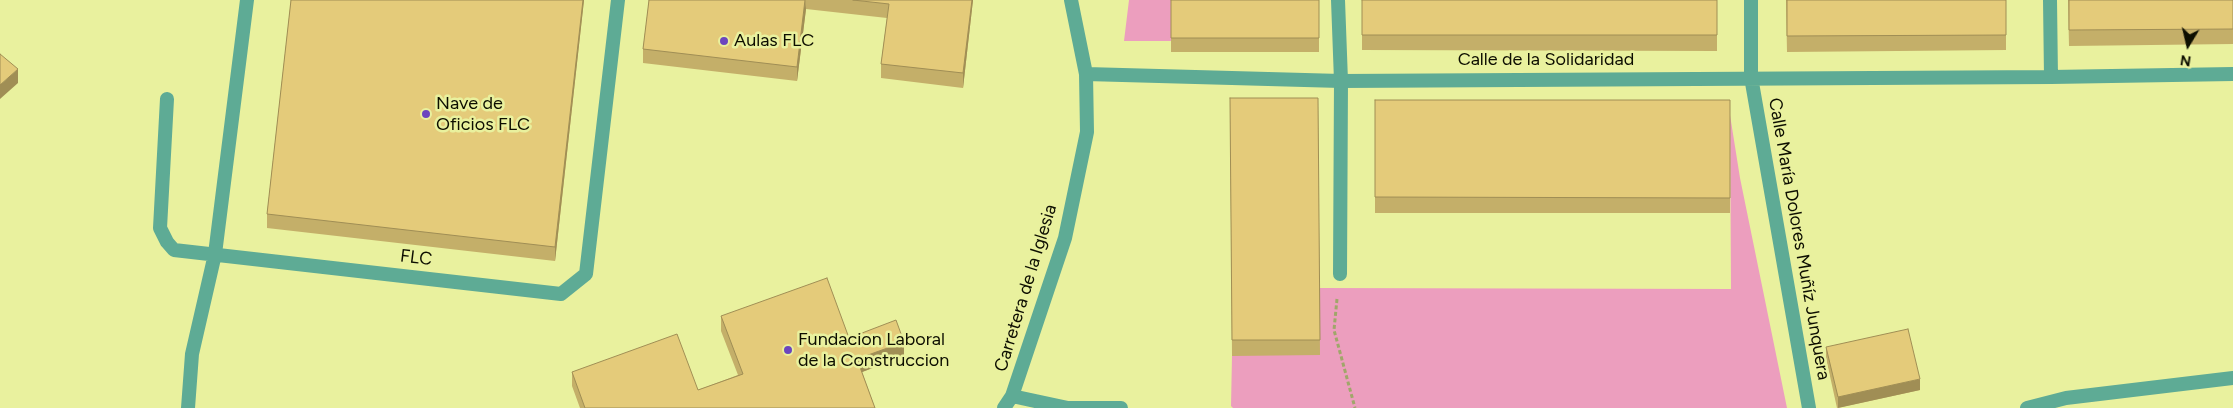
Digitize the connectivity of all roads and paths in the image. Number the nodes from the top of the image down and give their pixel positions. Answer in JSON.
{"nodes":[{"id":1,"x":247,"y":0,"type":"edge"},
{"id":2,"x":618,"y":0,"type":"edge"},
{"id":3,"x":1071,"y":0,"type":"edge"},
{"id":4,"x":1338,"y":0,"type":"edge"},
{"id":5,"x":1751,"y":0,"type":"edge"},
{"id":6,"x":2050,"y":0,"type":"edge"},
{"id":7,"x":1086,"y":74,"type":"junction"},
{"id":8,"x":2233,"y":74,"type":"edge"},
{"id":9,"x":1751,"y":77,"type":"junction"},
{"id":10,"x":2051,"y":77,"type":"junction"},
{"id":11,"x":1341,"y":81,"type":"junction"},
{"id":12,"x":167,"y":99,"type":"dead end"},
{"id":13,"x":215,"y":254,"type":"junction"},
{"id":14,"x":1340,"y":274,"type":"joint"},
{"id":15,"x":2233,"y":378,"type":"edge"},
{"id":16,"x":1008,"y":402,"type":"edge"},
{"id":17,"x":188,"y":408,"type":"edge"},
{"id":18,"x":1121,"y":408,"type":"edge"},
{"id":19,"x":1355,"y":408,"type":"edge"},
{"id":20,"x":1809,"y":408,"type":"edge"},
{"id":21,"x":2027,"y":408,"type":"edge"}],
"edges":[{"from":1,"to":13,"type":"street"},
{"from":2,"to":13,"type":"street","name":"FLC"},
{"from":3,"to":7,"type":"street","name":"Carretera de la Iglesia"},
{"from":4,"to":11,"type":"street"},
{"from":5,"to":9,"type":"street"},
{"from":6,"to":10,"type":"street"},
{"from":7,"to":11,"type":"street","name":"Calle de la Solidaridad"},
{"from":7,"to":16,"type":"street","name":"Carretera de la Iglesia"},
{"from":8,"to":10,"type":"street","name":"Calle de la Solidaridad"},
{"from":9,"to":10,"type":"street","name":"Calle de la Solidaridad"},
{"from":9,"to":11,"type":"street","name":"Calle de la Solidaridad"},
{"from":9,"to":20,"type":"street","name":"Calle María Dolores Muñíz Junquera"},
{"from":11,"to":14,"type":"street"},
{"from":12,"to":13,"type":"street","name":"FLC"},
{"from":13,"to":17,"type":"street"},
{"from":14,"to":19,"type":"path"},
{"from":15,"to":21,"type":"street"},
{"from":16,"to":18,"type":"street"}]}
